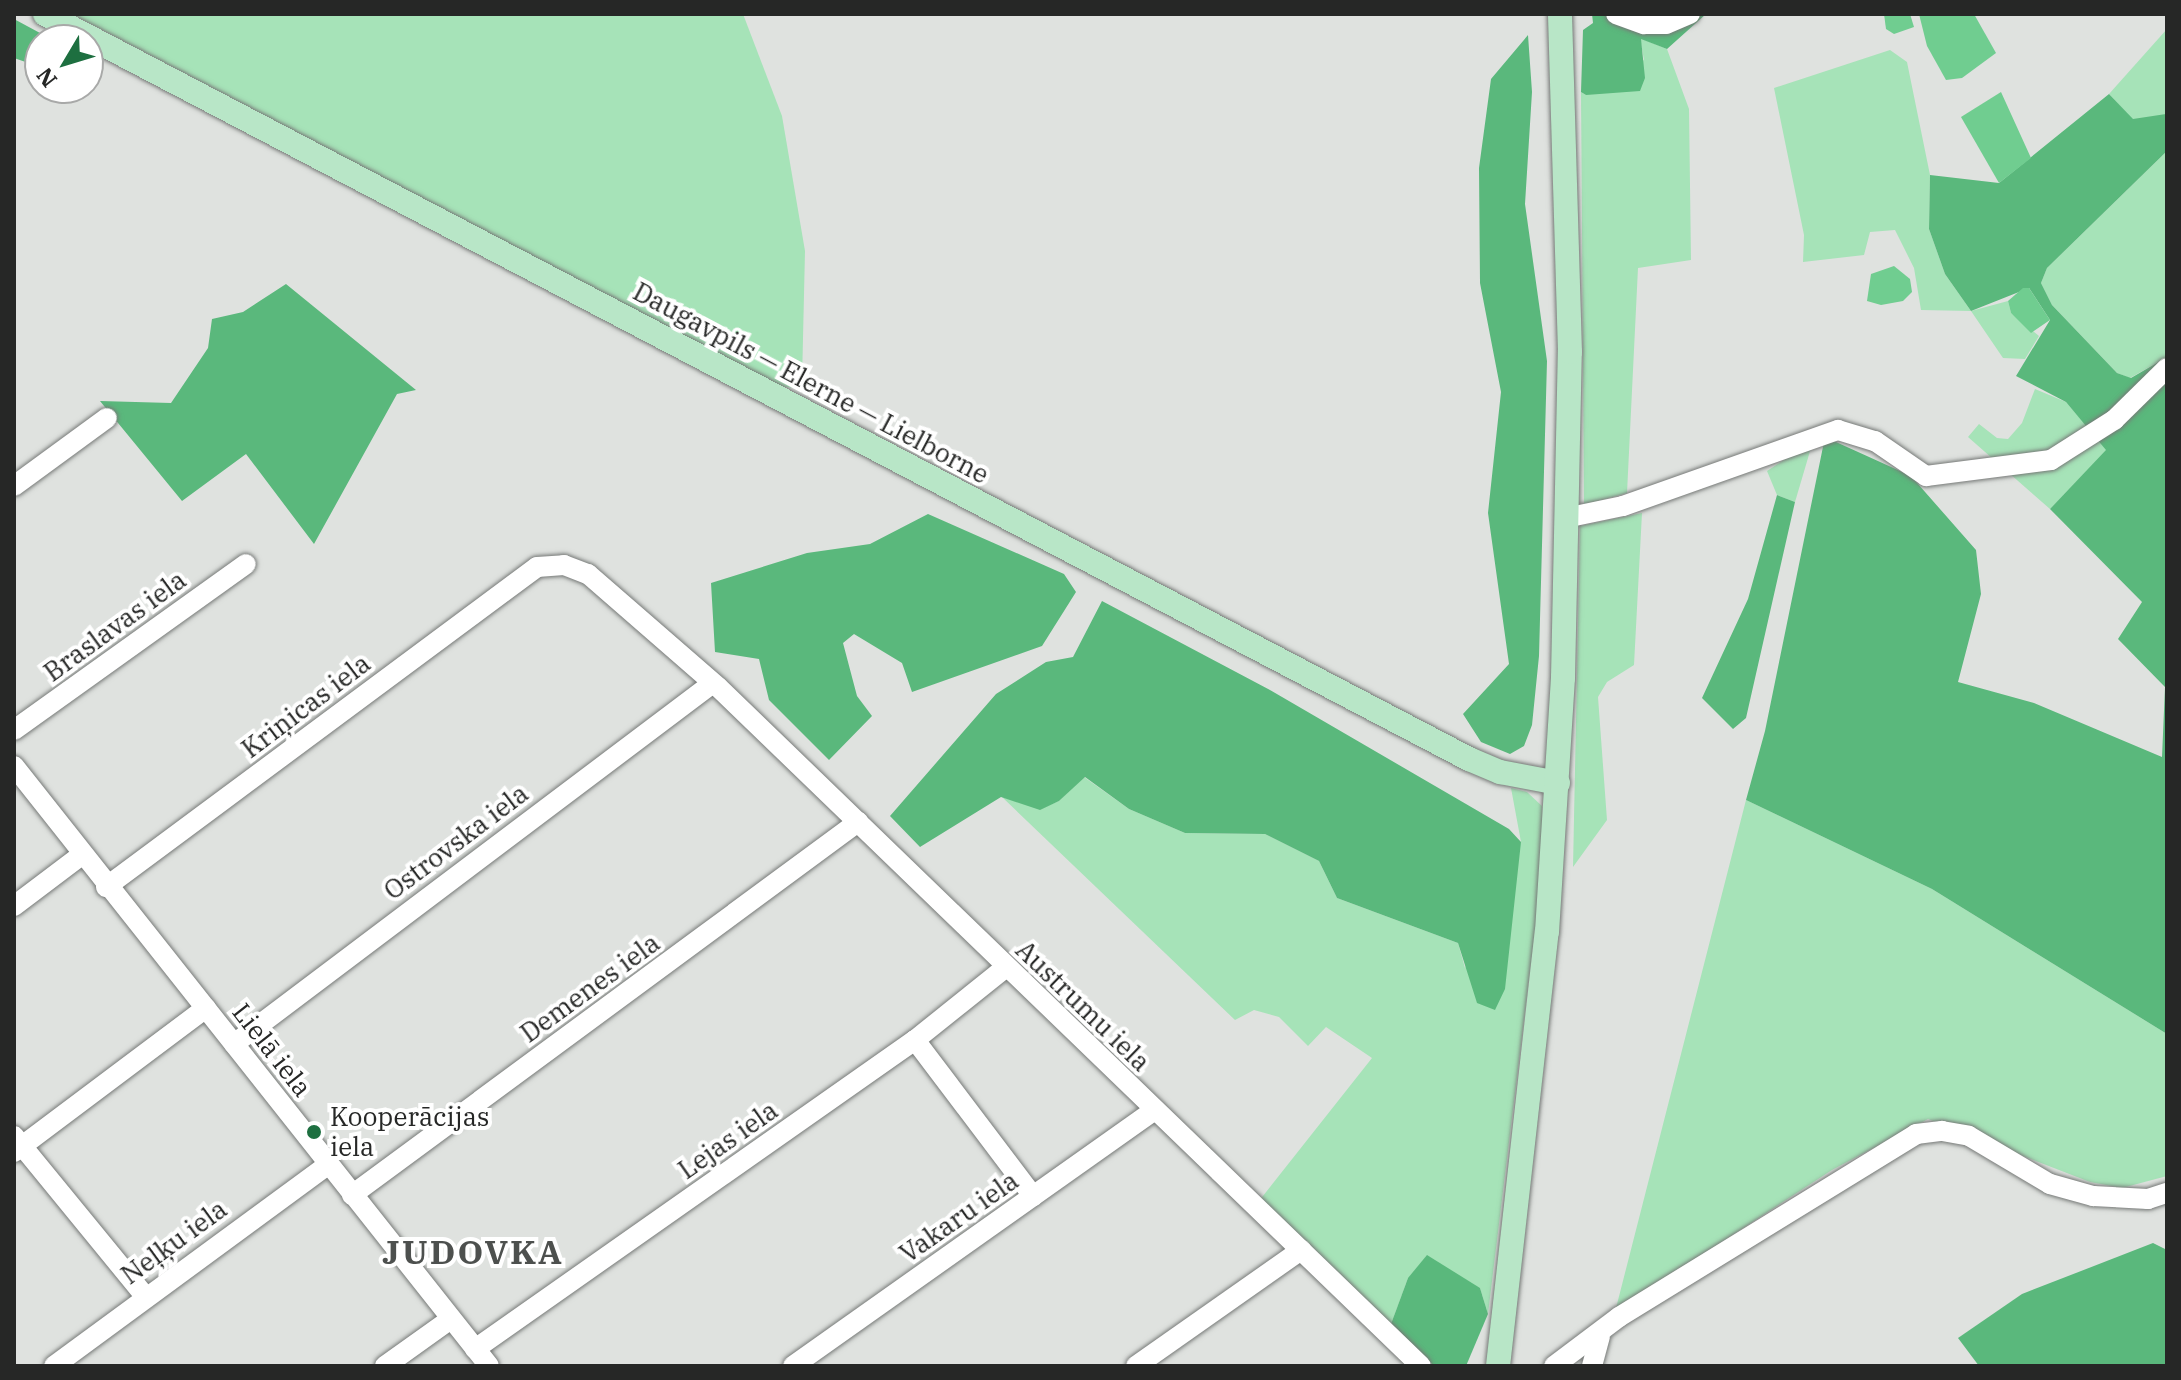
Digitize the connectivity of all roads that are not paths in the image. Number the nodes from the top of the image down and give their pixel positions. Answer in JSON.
{"nodes":[{"id":1,"x":45,"y":14,"type":"edge"},
{"id":2,"x":1560,"y":14,"type":"edge"},
{"id":3,"x":1616,"y":14,"type":"edge"},
{"id":4,"x":1690,"y":14,"type":"edge"},
{"id":5,"x":2167,"y":368,"type":"edge"},
{"id":6,"x":107,"y":418,"type":"dead end"},
{"id":7,"x":14,"y":486,"type":"edge"},
{"id":8,"x":1570,"y":517,"type":"junction"},
{"id":9,"x":246,"y":564,"type":"dead end"},
{"id":10,"x":537,"y":567,"type":"joint"},
{"id":11,"x":710,"y":685,"type":"junction"},
{"id":12,"x":14,"y":730,"type":"edge"},
{"id":13,"x":14,"y":766,"type":"edge"},
{"id":14,"x":1558,"y":783,"type":"junction"},
{"id":15,"x":858,"y":822,"type":"junction"},
{"id":16,"x":80,"y":856,"type":"junction"},
{"id":17,"x":106,"y":887,"type":"junction"},
{"id":18,"x":14,"y":906,"type":"edge"},
{"id":19,"x":1005,"y":968,"type":"junction"},
{"id":20,"x":206,"y":1008,"type":"junction"},
{"id":21,"x":915,"y":1040,"type":"junction"},
{"id":22,"x":234,"y":1044,"type":"junction"},
{"id":23,"x":1154,"y":1110,"type":"junction"},
{"id":24,"x":17,"y":1145,"type":"edge"},
{"id":25,"x":328,"y":1165,"type":"junction"},
{"id":26,"x":2167,"y":1193,"type":"edge"},
{"id":27,"x":352,"y":1195,"type":"junction"},
{"id":28,"x":1033,"y":1196,"type":"junction"},
{"id":29,"x":1301,"y":1250,"type":"junction"},
{"id":30,"x":144,"y":1295,"type":"junction"},
{"id":31,"x":451,"y":1319,"type":"junction"},
{"id":32,"x":1600,"y":1336,"type":"junction"},
{"id":33,"x":475,"y":1349,"type":"junction"},
{"id":34,"x":54,"y":1366,"type":"edge"},
{"id":35,"x":385,"y":1366,"type":"edge"},
{"id":36,"x":489,"y":1366,"type":"edge"},
{"id":37,"x":793,"y":1366,"type":"edge"},
{"id":38,"x":1136,"y":1366,"type":"edge"},
{"id":39,"x":1421,"y":1366,"type":"edge"},
{"id":40,"x":1498,"y":1366,"type":"edge"},
{"id":41,"x":1554,"y":1366,"type":"edge"},
{"id":42,"x":1592,"y":1366,"type":"edge"}],
"edges":[{"from":1,"to":14,"type":"main road","name":"Daugavpils — Elerne — Lielborne"},
{"from":2,"to":8,"type":"main road"},
{"from":3,"to":4,"type":"street"},
{"from":5,"to":8,"type":"street"},
{"from":6,"to":7,"type":"street"},
{"from":8,"to":14,"type":"main road"},
{"from":9,"to":12,"type":"street","name":"Braslavas iela"},
{"from":10,"to":11,"type":"street","name":"Austrumu iela"},
{"from":10,"to":17,"type":"street","name":"Kriņicas iela"},
{"from":11,"to":15,"type":"street","name":"Austrumu iela"},
{"from":11,"to":22,"type":"street","name":"Ostrovska iela"},
{"from":13,"to":16,"type":"street","name":"Lielā iela"},
{"from":14,"to":40,"type":"main road"},
{"from":15,"to":19,"type":"street","name":"Austrumu iela"},
{"from":15,"to":27,"type":"street","name":"Demenes iela"},
{"from":16,"to":17,"type":"street","name":"Lielā iela"},
{"from":16,"to":18,"type":"street"},
{"from":17,"to":20,"type":"street","name":"Lielā iela"},
{"from":19,"to":21,"type":"street","name":"Lejas iela"},
{"from":19,"to":23,"type":"street","name":"Austrumu iela"},
{"from":20,"to":22,"type":"street","name":"Lielā iela"},
{"from":20,"to":24,"type":"street"},
{"from":21,"to":28,"type":"street"},
{"from":21,"to":33,"type":"street","name":"Lejas iela"},
{"from":22,"to":25,"type":"street","name":"Lielā iela"},
{"from":23,"to":28,"type":"street","name":"Vakaru iela"},
{"from":23,"to":29,"type":"street","name":"Austrumu iela"},
{"from":24,"to":30,"type":"street"},
{"from":25,"to":27,"type":"street","name":"Lielā iela"},
{"from":25,"to":30,"type":"street","name":"Neļķu iela"},
{"from":26,"to":32,"type":"street"},
{"from":27,"to":31,"type":"street","name":"Lielā iela"},
{"from":28,"to":37,"type":"street","name":"Vakaru iela"},
{"from":29,"to":38,"type":"street"},
{"from":29,"to":39,"type":"street","name":"Austrumu iela"},
{"from":30,"to":34,"type":"street","name":"Neļķu iela"},
{"from":31,"to":33,"type":"street","name":"Lielā iela"},
{"from":31,"to":35,"type":"street"},
{"from":32,"to":41,"type":"street"},
{"from":32,"to":42,"type":"street"},
{"from":33,"to":36,"type":"street","name":"Lielā iela"}]}
